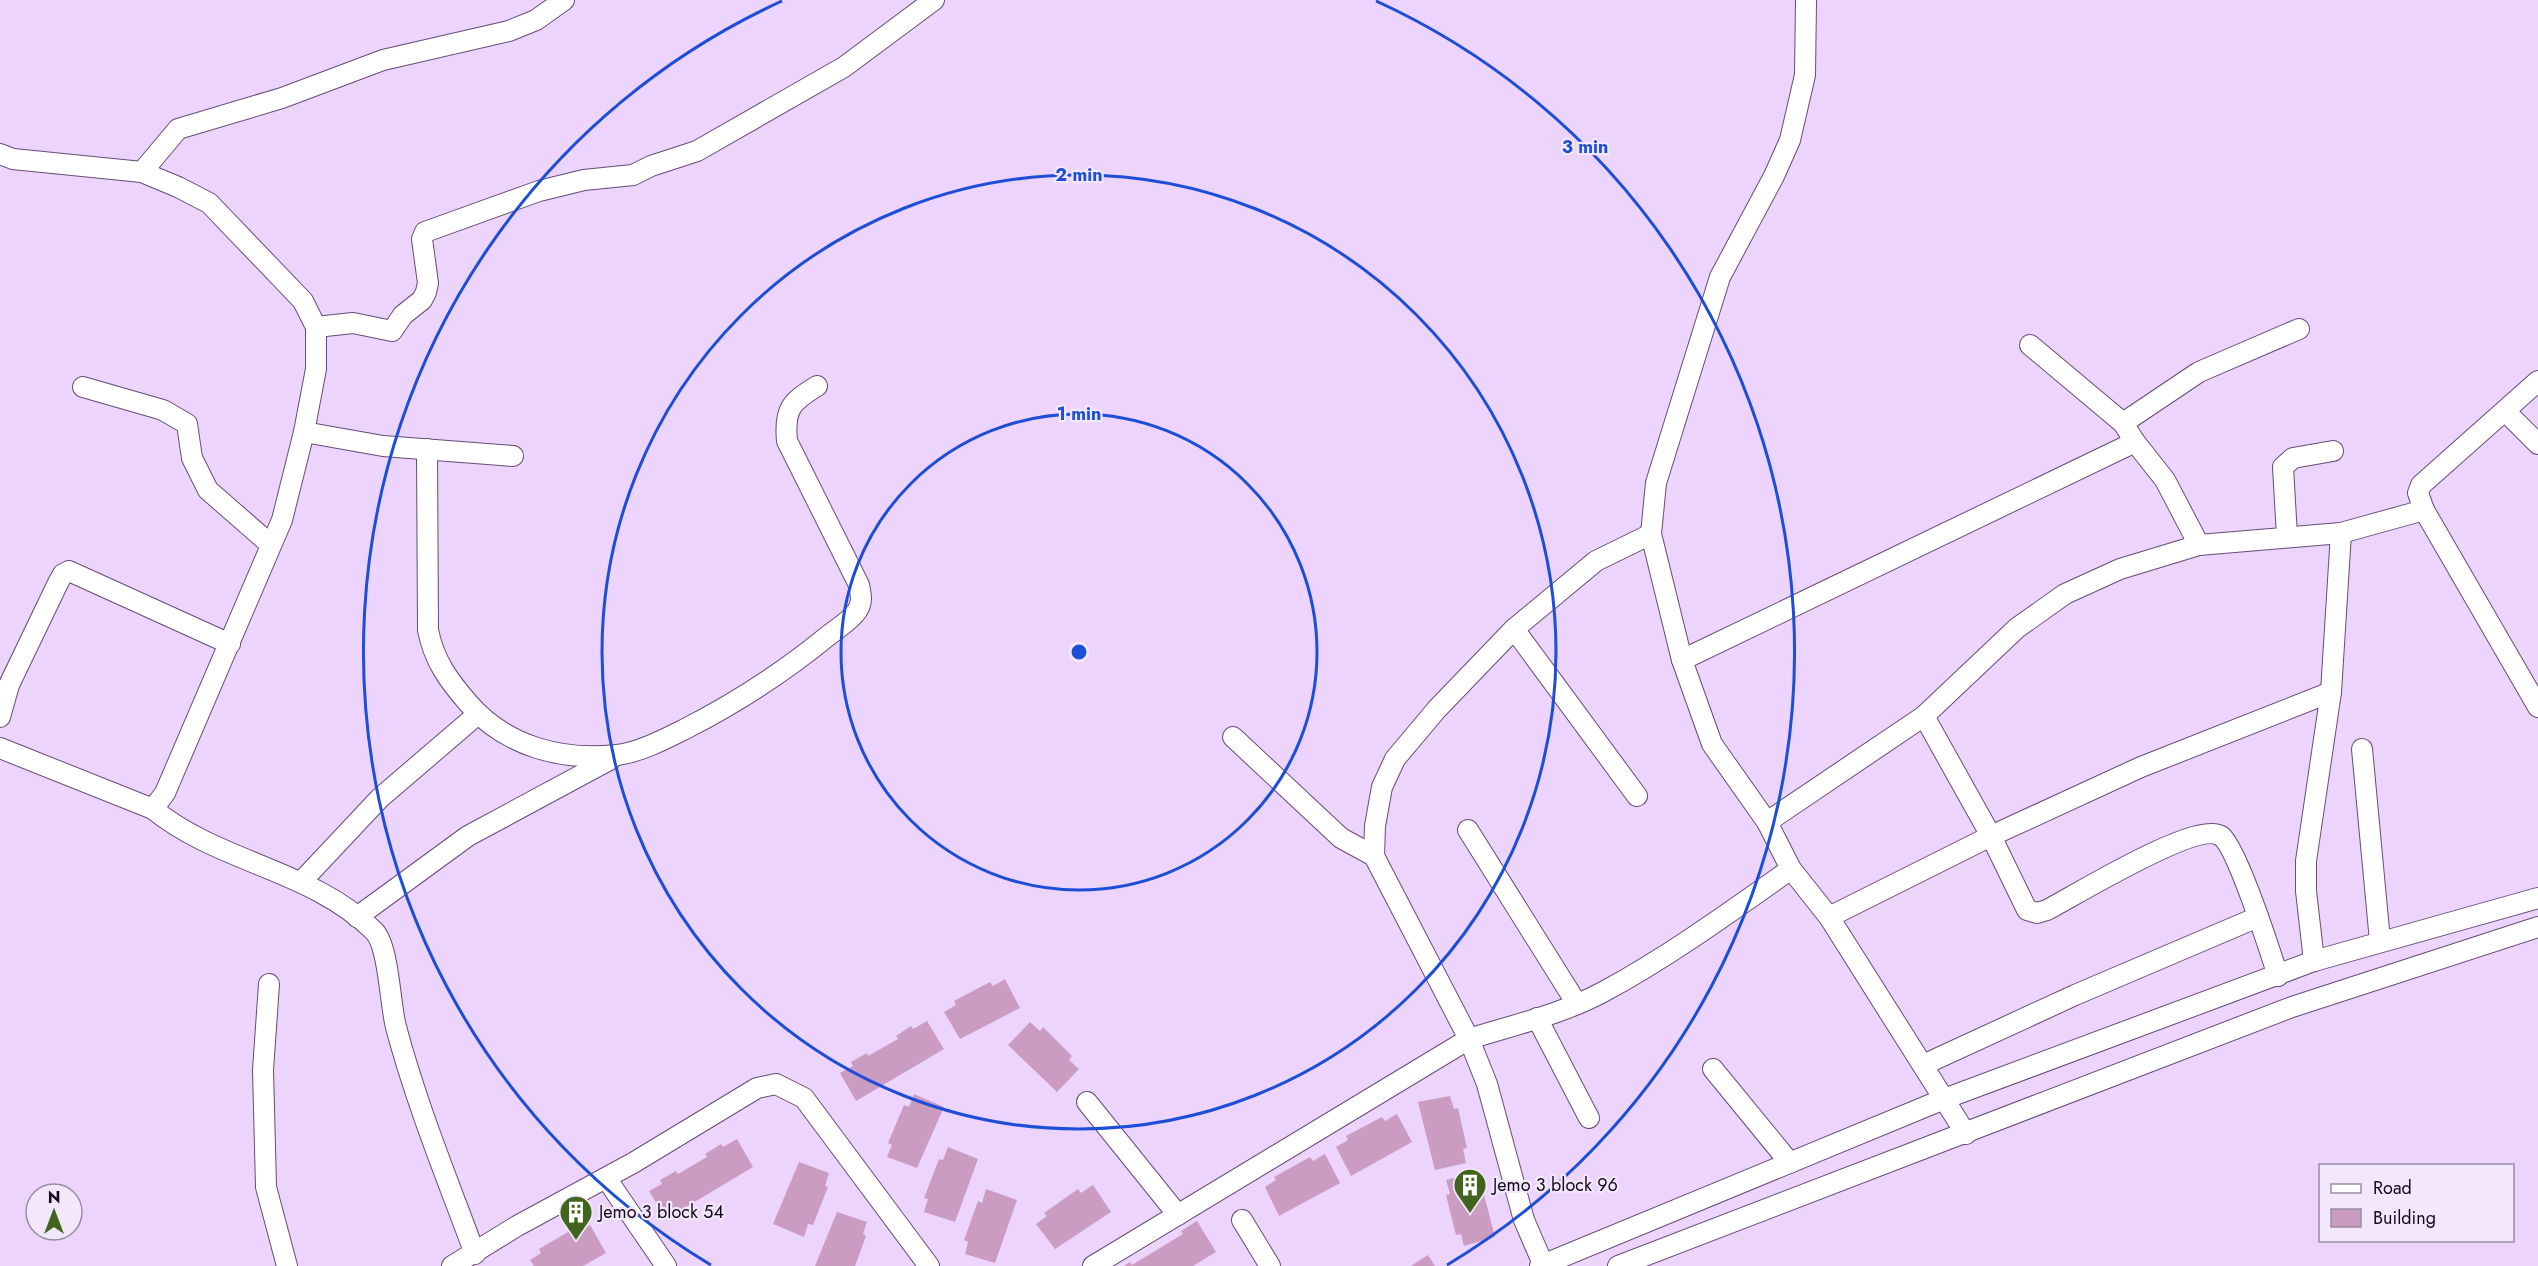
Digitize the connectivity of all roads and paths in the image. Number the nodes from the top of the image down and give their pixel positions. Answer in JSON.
{"nodes":[{"id":1,"x":564,"y":0,"type":"edge"},
{"id":2,"x":934,"y":0,"type":"edge"},
{"id":3,"x":1806,"y":0,"type":"edge"},
{"id":4,"x":0,"y":154,"type":"edge"},
{"id":5,"x":142,"y":172,"type":"junction"},
{"id":6,"x":316,"y":327,"type":"junction"},
{"id":7,"x":2300,"y":329,"type":"dead end"},
{"id":8,"x":2030,"y":345,"type":"dead end"},
{"id":9,"x":2538,"y":381,"type":"edge"},
{"id":10,"x":817,"y":386,"type":"dead end"},
{"id":11,"x":83,"y":387,"type":"dead end"},
{"id":12,"x":2505,"y":411,"type":"junction"},
{"id":13,"x":2123,"y":423,"type":"junction"},
{"id":14,"x":304,"y":432,"type":"junction"},
{"id":15,"x":2135,"y":442,"type":"junction"},
{"id":16,"x":2538,"y":444,"type":"edge"},
{"id":17,"x":427,"y":449,"type":"junction"},
{"id":18,"x":2332,"y":451,"type":"dead end"},
{"id":19,"x":513,"y":456,"type":"dead end"},
{"id":20,"x":2424,"y":510,"type":"junction"},
{"id":21,"x":2341,"y":533,"type":"junction"},
{"id":22,"x":1651,"y":534,"type":"junction"},
{"id":23,"x":2287,"y":536,"type":"junction"},
{"id":24,"x":271,"y":545,"type":"junction"},
{"id":25,"x":2199,"y":545,"type":"junction"},
{"id":26,"x":1514,"y":629,"type":"junction"},
{"id":27,"x":230,"y":644,"type":"junction"},
{"id":28,"x":1682,"y":660,"type":"junction"},
{"id":29,"x":2331,"y":693,"type":"junction"},
{"id":30,"x":2538,"y":707,"type":"edge"},
{"id":31,"x":478,"y":714,"type":"junction"},
{"id":32,"x":1924,"y":716,"type":"junction"},
{"id":33,"x":0,"y":717,"type":"edge"},
{"id":34,"x":1233,"y":737,"type":"dead end"},
{"id":35,"x":0,"y":748,"type":"edge"},
{"id":36,"x":2362,"y":748,"type":"dead end"},
{"id":37,"x":620,"y":754,"type":"junction"},
{"id":38,"x":1636,"y":796,"type":"dead end"},
{"id":39,"x":153,"y":810,"type":"junction"},
{"id":40,"x":1767,"y":822,"type":"junction"},
{"id":41,"x":1468,"y":830,"type":"dead end"},
{"id":42,"x":1991,"y":836,"type":"junction"},
{"id":43,"x":1374,"y":856,"type":"junction"},
{"id":44,"x":1791,"y":869,"type":"junction"},
{"id":45,"x":301,"y":882,"type":"junction"},
{"id":46,"x":2538,"y":898,"type":"edge"},
{"id":47,"x":357,"y":917,"type":"junction"},
{"id":48,"x":1829,"y":917,"type":"junction"},
{"id":49,"x":2258,"y":917,"type":"junction"},
{"id":50,"x":2538,"y":927,"type":"edge"},
{"id":51,"x":2380,"y":941,"type":"junction"},
{"id":52,"x":2314,"y":961,"type":"junction"},
{"id":53,"x":2278,"y":976,"type":"junction"},
{"id":54,"x":269,"y":984,"type":"dead end"},
{"id":55,"x":1577,"y":1004,"type":"junction"},
{"id":56,"x":1537,"y":1018,"type":"junction"},
{"id":57,"x":1469,"y":1039,"type":"junction"},
{"id":58,"x":1923,"y":1065,"type":"junction"},
{"id":59,"x":1713,"y":1069,"type":"dead end"},
{"id":60,"x":1944,"y":1099,"type":"junction"},
{"id":61,"x":1087,"y":1102,"type":"dead end"},
{"id":62,"x":1589,"y":1118,"type":"dead end"},
{"id":63,"x":1965,"y":1134,"type":"junction"},
{"id":64,"x":1790,"y":1163,"type":"junction"},
{"id":65,"x":606,"y":1178,"type":"junction"},
{"id":66,"x":1178,"y":1215,"type":"junction"},
{"id":67,"x":1242,"y":1220,"type":"dead end"},
{"id":68,"x":475,"y":1254,"type":"junction"},
{"id":69,"x":1541,"y":1265,"type":"edge"},
{"id":70,"x":287,"y":1266,"type":"edge"},
{"id":71,"x":452,"y":1266,"type":"edge"},
{"id":72,"x":666,"y":1266,"type":"edge"},
{"id":73,"x":929,"y":1266,"type":"edge"},
{"id":74,"x":1093,"y":1266,"type":"edge"},
{"id":75,"x":1270,"y":1266,"type":"edge"},
{"id":76,"x":1618,"y":1266,"type":"edge"}],
"edges":[{"from":1,"to":5,"type":"street"},
{"from":2,"to":6,"type":"street"},
{"from":3,"to":22,"type":"street"},
{"from":4,"to":5,"type":"street"},
{"from":5,"to":6,"type":"street"},
{"from":6,"to":14,"type":"street"},
{"from":7,"to":13,"type":"street"},
{"from":8,"to":13,"type":"street"},
{"from":9,"to":12,"type":"street"},
{"from":10,"to":37,"type":"street"},
{"from":11,"to":24,"type":"street"},
{"from":12,"to":16,"type":"street"},
{"from":12,"to":20,"type":"street"},
{"from":13,"to":15,"type":"street"},
{"from":14,"to":17,"type":"street"},
{"from":14,"to":24,"type":"street"},
{"from":15,"to":25,"type":"street"},
{"from":15,"to":28,"type":"street"},
{"from":17,"to":19,"type":"street"},
{"from":17,"to":31,"type":"street"},
{"from":18,"to":23,"type":"street"},
{"from":20,"to":21,"type":"street"},
{"from":20,"to":30,"type":"street"},
{"from":21,"to":23,"type":"street"},
{"from":21,"to":29,"type":"street"},
{"from":22,"to":26,"type":"street"},
{"from":22,"to":28,"type":"street"},
{"from":23,"to":25,"type":"street"},
{"from":24,"to":27,"type":"street"},
{"from":25,"to":32,"type":"street"},
{"from":26,"to":38,"type":"street"},
{"from":26,"to":43,"type":"street"},
{"from":27,"to":33,"type":"street"},
{"from":27,"to":39,"type":"street"},
{"from":28,"to":40,"type":"street"},
{"from":29,"to":42,"type":"street"},
{"from":29,"to":52,"type":"street"},
{"from":31,"to":37,"type":"street"},
{"from":31,"to":45,"type":"street"},
{"from":32,"to":40,"type":"street"},
{"from":32,"to":42,"type":"street"},
{"from":34,"to":43,"type":"street"},
{"from":35,"to":39,"type":"street"},
{"from":36,"to":51,"type":"street"},
{"from":37,"to":47,"type":"street"},
{"from":39,"to":45,"type":"street"},
{"from":40,"to":44,"type":"street"},
{"from":41,"to":55,"type":"street"},
{"from":42,"to":48,"type":"street"},
{"from":42,"to":49,"type":"street"},
{"from":43,"to":57,"type":"street"},
{"from":44,"to":48,"type":"street"},
{"from":44,"to":55,"type":"street"},
{"from":45,"to":47,"type":"street"},
{"from":46,"to":51,"type":"street"},
{"from":47,"to":68,"type":"street"},
{"from":48,"to":58,"type":"street"},
{"from":49,"to":53,"type":"street"},
{"from":49,"to":58,"type":"street"},
{"from":50,"to":63,"type":"street"},
{"from":51,"to":52,"type":"street"},
{"from":52,"to":53,"type":"street"},
{"from":53,"to":60,"type":"street"},
{"from":54,"to":70,"type":"street"},
{"from":55,"to":56,"type":"street"},
{"from":56,"to":57,"type":"street"},
{"from":56,"to":62,"type":"street"},
{"from":57,"to":66,"type":"street"},
{"from":57,"to":69,"type":"street"},
{"from":58,"to":60,"type":"street"},
{"from":59,"to":64,"type":"street"},
{"from":60,"to":63,"type":"street"},
{"from":60,"to":64,"type":"street"},
{"from":61,"to":66,"type":"street"},
{"from":63,"to":76,"type":"street"},
{"from":64,"to":69,"type":"street"},
{"from":65,"to":68,"type":"street"},
{"from":65,"to":72,"type":"street"},
{"from":65,"to":73,"type":"street"},
{"from":66,"to":74,"type":"street"},
{"from":67,"to":75,"type":"street"},
{"from":68,"to":71,"type":"street"}]}
